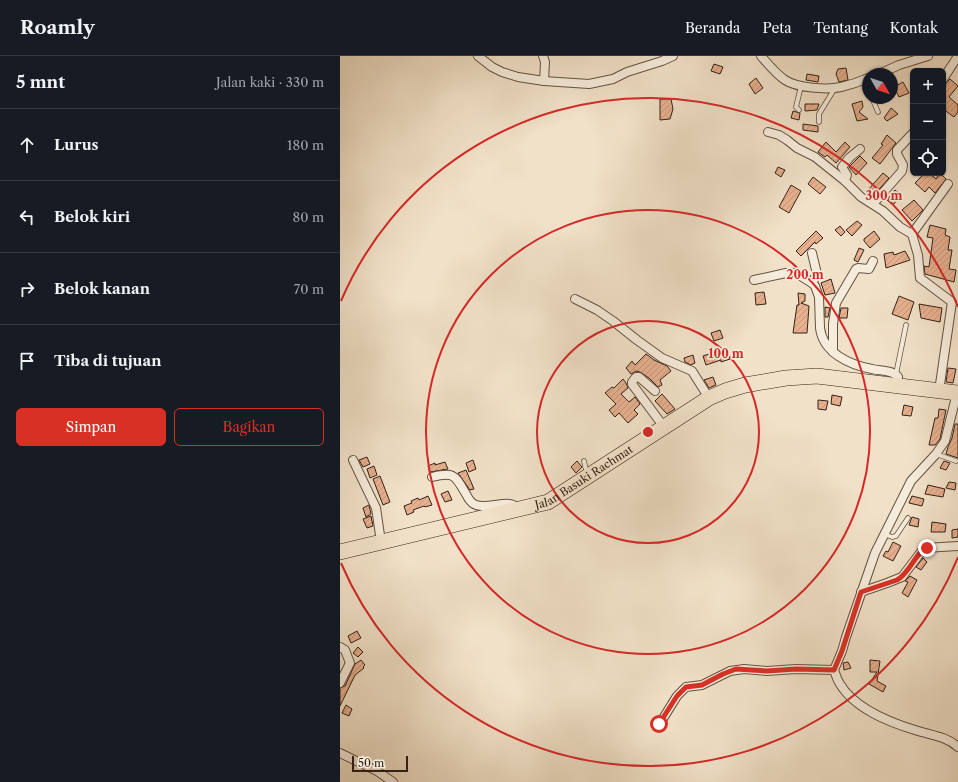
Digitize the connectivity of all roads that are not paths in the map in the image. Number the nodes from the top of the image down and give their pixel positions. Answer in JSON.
{"nodes":[{"id":1,"x":478,"y":56,"type":"edge"},
{"id":2,"x":543,"y":56,"type":"edge"},
{"id":3,"x":673,"y":56,"type":"edge"},
{"id":4,"x":761,"y":56,"type":"edge"},
{"id":5,"x":928,"y":56,"type":"edge"},
{"id":6,"x":958,"y":56,"type":"edge"},
{"id":7,"x":892,"y":68,"type":"edge"},
{"id":8,"x":946,"y":75,"type":"edge"},
{"id":9,"x":862,"y":80,"type":"edge"},
{"id":10,"x":544,"y":81,"type":"junction"},
{"id":11,"x":801,"y":86,"type":"junction"},
{"id":12,"x":835,"y":88,"type":"junction"},
{"id":13,"x":875,"y":104,"type":"edge"},
{"id":14,"x":799,"y":110,"type":"dead end"},
{"id":15,"x":878,"y":112,"type":"dead end"},
{"id":16,"x":819,"y":122,"type":"dead end"},
{"id":17,"x":768,"y":132,"type":"dead end"},
{"id":18,"x":910,"y":136,"type":"edge"},
{"id":19,"x":860,"y":149,"type":"dead end"},
{"id":20,"x":845,"y":181,"type":"junction"},
{"id":21,"x":948,"y":184,"type":"dead end"},
{"id":22,"x":873,"y":204,"type":"junction"},
{"id":23,"x":912,"y":234,"type":"junction"},
{"id":24,"x":812,"y":253,"type":"dead end"},
{"id":25,"x":873,"y":261,"type":"dead end"},
{"id":26,"x":754,"y":280,"type":"dead end"},
{"id":27,"x":812,"y":283,"type":"junction"},
{"id":28,"x":575,"y":299,"type":"dead end"},
{"id":29,"x":906,"y":325,"type":"dead end"},
{"id":30,"x":833,"y":352,"type":"junction"},
{"id":31,"x":896,"y":380,"type":"junction"},
{"id":32,"x":655,"y":391,"type":"dead end"},
{"id":33,"x":939,"y":391,"type":"junction"},
{"id":34,"x":957,"y":393,"type":"edge"},
{"id":35,"x":709,"y":398,"type":"junction"},
{"id":36,"x":664,"y":427,"type":"junction"},
{"id":37,"x":936,"y":454,"type":"junction"},
{"id":38,"x":353,"y":460,"type":"dead end"},
{"id":39,"x":584,"y":461,"type":"dead end"},
{"id":40,"x":956,"y":461,"type":"dead end"},
{"id":41,"x":592,"y":475,"type":"junction"},
{"id":42,"x":432,"y":477,"type":"dead end"},
{"id":43,"x":518,"y":509,"type":"junction"},
{"id":44,"x":908,"y":518,"type":"dead end"},
{"id":45,"x":884,"y":534,"type":"junction"},
{"id":46,"x":381,"y":542,"type":"junction"},
{"id":47,"x":958,"y":546,"type":"edge"},
{"id":48,"x":340,"y":552,"type":"edge"},
{"id":49,"x":861,"y":592,"type":"junction"},
{"id":50,"x":340,"y":647,"type":"edge"},
{"id":51,"x":834,"y":670,"type":"junction"},
{"id":52,"x":340,"y":683,"type":"edge"},
{"id":53,"x":659,"y":724,"type":"dead end"},
{"id":54,"x":958,"y":746,"type":"edge"},
{"id":55,"x":340,"y":753,"type":"edge"},
{"id":56,"x":393,"y":782,"type":"edge"}],
"edges":[{"from":1,"to":10,"type":"street"},
{"from":2,"to":10,"type":"street"},
{"from":3,"to":10,"type":"street"},
{"from":4,"to":11,"type":"street"},
{"from":5,"to":7,"type":"street"},
{"from":6,"to":8,"type":"street"},
{"from":9,"to":12,"type":"street"},
{"from":11,"to":12,"type":"street"},
{"from":11,"to":14,"type":"lane"},
{"from":12,"to":16,"type":"lane"},
{"from":13,"to":15,"type":"lane"},
{"from":17,"to":20,"type":"street"},
{"from":18,"to":22,"type":"street"},
{"from":19,"to":20,"type":"street"},
{"from":20,"to":22,"type":"street"},
{"from":21,"to":23,"type":"street"},
{"from":22,"to":23,"type":"street"},
{"from":23,"to":33,"type":"street"},
{"from":24,"to":27,"type":"street"},
{"from":25,"to":30,"type":"street"},
{"from":26,"to":27,"type":"street"},
{"from":27,"to":30,"type":"street"},
{"from":28,"to":35,"type":"street"},
{"from":29,"to":31,"type":"lane"},
{"from":30,"to":31,"type":"street"},
{"from":31,"to":33,"type":"highway","name":"Jalan Basuki Rachmat"},
{"from":31,"to":35,"type":"highway","name":"Jalan Basuki Rachmat"},
{"from":32,"to":36,"type":"street"},
{"from":33,"to":34,"type":"highway","name":"Jalan Basuki Rachmat"},
{"from":34,"to":37,"type":"street"},
{"from":35,"to":36,"type":"highway","name":"Jalan Basuki Rachmat"},
{"from":36,"to":41,"type":"highway","name":"Jalan Basuki Rachmat"},
{"from":37,"to":40,"type":"lane"},
{"from":37,"to":45,"type":"street"},
{"from":38,"to":46,"type":"street"},
{"from":39,"to":41,"type":"lane"},
{"from":41,"to":43,"type":"highway","name":"Jalan Basuki Rachmat"},
{"from":42,"to":43,"type":"street"},
{"from":43,"to":46,"type":"highway","name":"Jalan Basuki Rachmat"},
{"from":44,"to":45,"type":"lane"},
{"from":45,"to":49,"type":"street"},
{"from":46,"to":48,"type":"highway","name":"Jalan Basuki Rachmat"},
{"from":47,"to":49,"type":"street"},
{"from":49,"to":51,"type":"street"},
{"from":50,"to":52,"type":"street"},
{"from":51,"to":53,"type":"street"},
{"from":51,"to":54,"type":"street"},
{"from":55,"to":56,"type":"street"}]}
